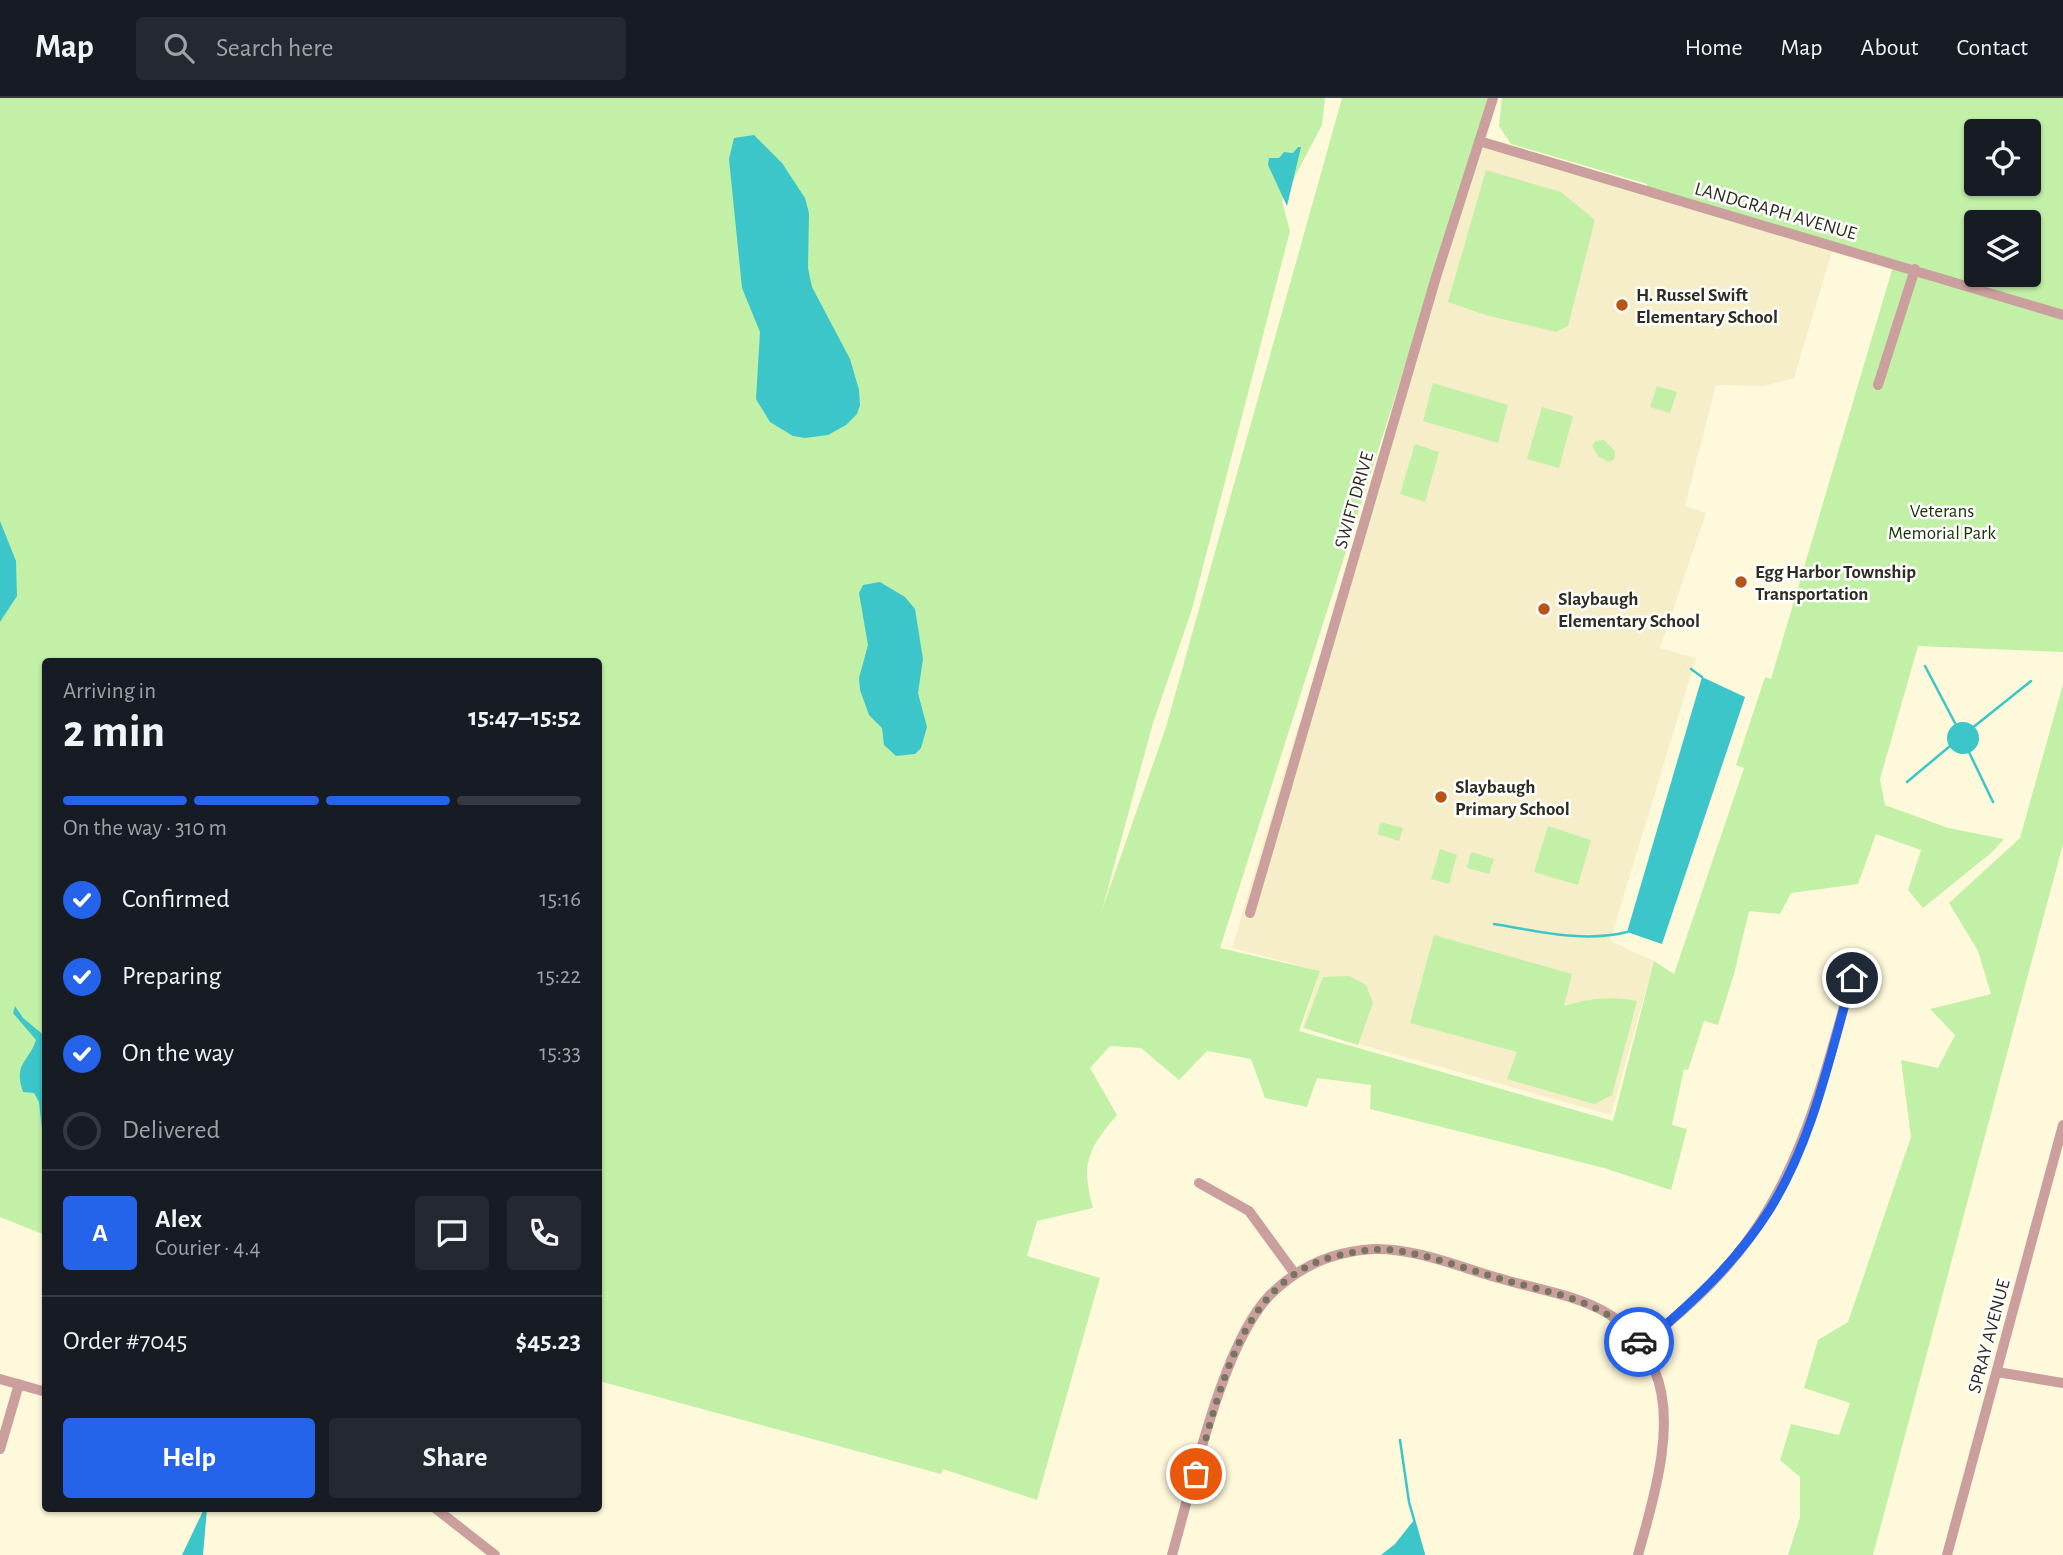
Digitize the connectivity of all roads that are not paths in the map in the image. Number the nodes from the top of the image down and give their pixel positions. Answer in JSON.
{"nodes":[{"id":1,"x":1493,"y":98,"type":"edge"},
{"id":2,"x":1479,"y":141,"type":"junction"},
{"id":3,"x":1915,"y":269,"type":"junction"},
{"id":4,"x":2063,"y":315,"type":"edge"},
{"id":5,"x":1878,"y":385,"type":"dead end"},
{"id":6,"x":1250,"y":913,"type":"dead end"},
{"id":7,"x":1852,"y":978,"type":"dead end"},
{"id":8,"x":2063,"y":1125,"type":"edge"},
{"id":9,"x":1199,"y":1183,"type":"dead end"},
{"id":10,"x":1295,"y":1274,"type":"junction"},
{"id":11,"x":1642,"y":1345,"type":"junction"},
{"id":12,"x":1997,"y":1371,"type":"junction"},
{"id":13,"x":0,"y":1379,"type":"edge"},
{"id":14,"x":2063,"y":1383,"type":"edge"},
{"id":15,"x":19,"y":1384,"type":"junction"},
{"id":16,"x":42,"y":1391,"type":"edge"},
{"id":17,"x":0,"y":1449,"type":"edge"},
{"id":18,"x":440,"y":1512,"type":"edge"},
{"id":19,"x":495,"y":1555,"type":"edge"},
{"id":20,"x":1172,"y":1555,"type":"edge"},
{"id":21,"x":1637,"y":1555,"type":"edge"},
{"id":22,"x":1947,"y":1555,"type":"edge"}],
"edges":[{"from":1,"to":2,"type":"street","name":"SWIFT DRIVE"},
{"from":2,"to":3,"type":"street","name":"LANDGRAPH AVENUE"},
{"from":2,"to":6,"type":"street","name":"SWIFT DRIVE"},
{"from":3,"to":4,"type":"street","name":"LANDGRAPH AVENUE"},
{"from":3,"to":5,"type":"street"},
{"from":7,"to":11,"type":"street"},
{"from":8,"to":12,"type":"street","name":"SPRAY AVENUE"},
{"from":9,"to":10,"type":"street"},
{"from":10,"to":11,"type":"street"},
{"from":10,"to":20,"type":"street"},
{"from":11,"to":21,"type":"street"},
{"from":12,"to":14,"type":"street"},
{"from":12,"to":22,"type":"street","name":"SPRAY AVENUE"},
{"from":13,"to":15,"type":"street"},
{"from":15,"to":16,"type":"street"},
{"from":15,"to":17,"type":"street"},
{"from":18,"to":19,"type":"street"}]}
